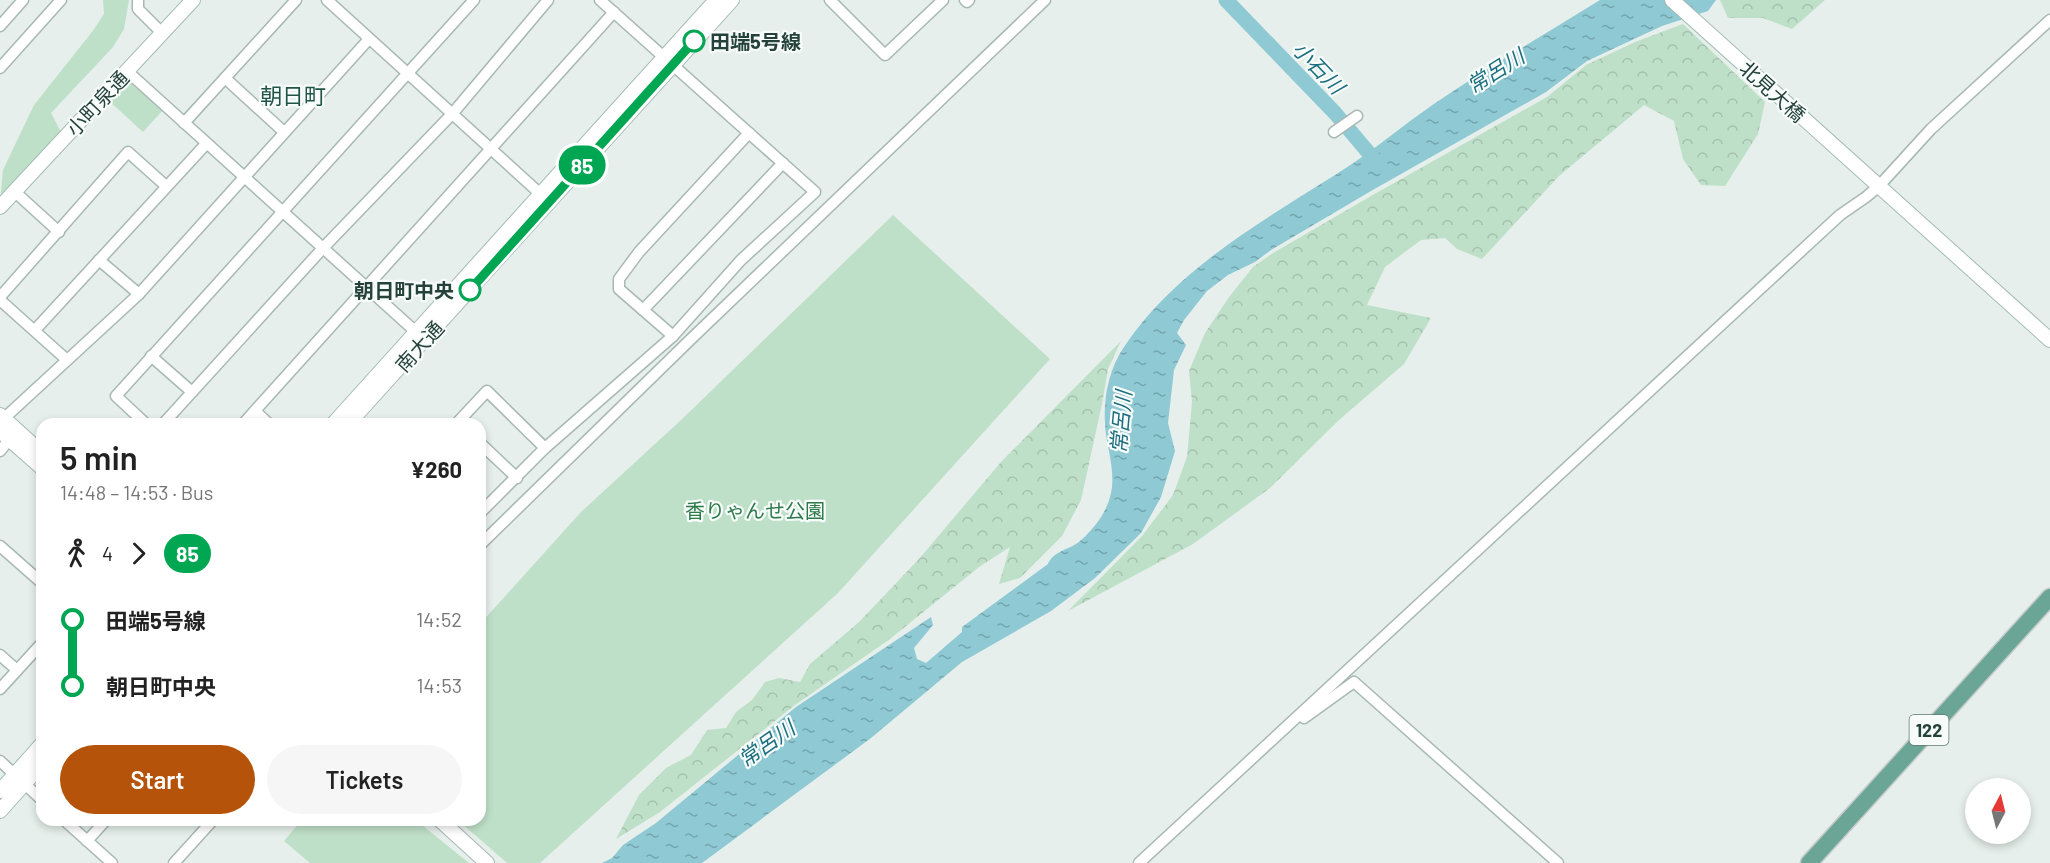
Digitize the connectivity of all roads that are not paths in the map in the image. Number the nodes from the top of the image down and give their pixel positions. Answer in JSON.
{"nodes":[{"id":1,"x":24,"y":0,"type":"edge"},
{"id":2,"x":60,"y":0,"type":"edge"},
{"id":3,"x":138,"y":0,"type":"edge"},
{"id":4,"x":193,"y":0,"type":"edge"},
{"id":5,"x":296,"y":0,"type":"edge"},
{"id":6,"x":327,"y":0,"type":"edge"},
{"id":7,"x":474,"y":0,"type":"edge"},
{"id":8,"x":548,"y":0,"type":"edge"},
{"id":9,"x":600,"y":0,"type":"edge"},
{"id":10,"x":716,"y":0,"type":"edge"},
{"id":11,"x":732,"y":0,"type":"edge"},
{"id":12,"x":830,"y":0,"type":"edge"},
{"id":13,"x":1045,"y":0,"type":"edge"},
{"id":14,"x":1672,"y":0,"type":"edge"},
{"id":15,"x":941,"y":1,"type":"edge"},
{"id":16,"x":614,"y":12,"type":"junction"},
{"id":17,"x":2050,"y":20,"type":"edge"},
{"id":18,"x":0,"y":26,"type":"edge"},
{"id":19,"x":162,"y":33,"type":"junction"},
{"id":20,"x":369,"y":39,"type":"junction"},
{"id":21,"x":668,"y":61,"type":"junction"},
{"id":22,"x":0,"y":68,"type":"edge"},
{"id":23,"x":127,"y":71,"type":"junction"},
{"id":24,"x":407,"y":74,"type":"junction"},
{"id":25,"x":225,"y":78,"type":"junction"},
{"id":26,"x":453,"y":113,"type":"junction"},
{"id":27,"x":1357,"y":116,"type":"dead end"},
{"id":28,"x":184,"y":123,"type":"junction"},
{"id":29,"x":284,"y":132,"type":"junction"},
{"id":30,"x":1334,"y":132,"type":"dead end"},
{"id":31,"x":749,"y":133,"type":"junction"},
{"id":32,"x":206,"y":144,"type":"junction"},
{"id":33,"x":491,"y":149,"type":"junction"},
{"id":34,"x":783,"y":163,"type":"junction"},
{"id":35,"x":244,"y":177,"type":"junction"},
{"id":36,"x":1877,"y":184,"type":"junction"},
{"id":37,"x":166,"y":186,"type":"junction"},
{"id":38,"x":14,"y":192,"type":"junction"},
{"id":39,"x":545,"y":197,"type":"junction"},
{"id":40,"x":0,"y":207,"type":"edge"},
{"id":41,"x":283,"y":212,"type":"junction"},
{"id":42,"x":59,"y":232,"type":"junction"},
{"id":43,"x":323,"y":248,"type":"junction"},
{"id":44,"x":99,"y":260,"type":"junction"},
{"id":45,"x":367,"y":287,"type":"junction"},
{"id":46,"x":139,"y":294,"type":"junction"},
{"id":47,"x":0,"y":298,"type":"edge"},
{"id":48,"x":643,"y":310,"type":"junction"},
{"id":49,"x":35,"y":330,"type":"junction"},
{"id":50,"x":416,"y":332,"type":"junction"},
{"id":51,"x":673,"y":336,"type":"junction"},
{"id":52,"x":2050,"y":340,"type":"edge"},
{"id":53,"x":152,"y":356,"type":"junction"},
{"id":54,"x":67,"y":360,"type":"junction"},
{"id":55,"x":192,"y":392,"type":"junction"},
{"id":56,"x":255,"y":411,"type":"junction"},
{"id":57,"x":140,"y":418,"type":"edge"},
{"id":58,"x":168,"y":418,"type":"edge"},
{"id":59,"x":249,"y":418,"type":"edge"},
{"id":60,"x":263,"y":418,"type":"edge"},
{"id":61,"x":338,"y":418,"type":"edge"},
{"id":62,"x":353,"y":418,"type":"edge"},
{"id":63,"x":462,"y":418,"type":"edge"},
{"id":64,"x":5,"y":426,"type":"edge"},
{"id":65,"x":545,"y":448,"type":"junction"},
{"id":66,"x":36,"y":449,"type":"edge"},
{"id":67,"x":486,"y":449,"type":"edge"},
{"id":68,"x":0,"y":451,"type":"edge"},
{"id":69,"x":36,"y":461,"type":"edge"},
{"id":70,"x":517,"y":478,"type":"junction"},
{"id":71,"x":486,"y":507,"type":"edge"},
{"id":72,"x":486,"y":539,"type":"edge"},
{"id":73,"x":0,"y":546,"type":"edge"},
{"id":74,"x":36,"y":578,"type":"edge"},
{"id":75,"x":2050,"y":597,"type":"edge"},
{"id":76,"x":36,"y":649,"type":"edge"},
{"id":77,"x":0,"y":655,"type":"edge"},
{"id":78,"x":17,"y":670,"type":"junction"},
{"id":79,"x":0,"y":689,"type":"edge"},
{"id":80,"x":1293,"y":721,"type":"junction"},
{"id":81,"x":36,"y":753,"type":"edge"},
{"id":82,"x":0,"y":761,"type":"edge"},
{"id":83,"x":36,"y":768,"type":"edge"},
{"id":84,"x":19,"y":779,"type":"junction"},
{"id":85,"x":0,"y":791,"type":"edge"},
{"id":86,"x":36,"y":795,"type":"edge"},
{"id":87,"x":0,"y":811,"type":"edge"},
{"id":88,"x":71,"y":826,"type":"edge"},
{"id":89,"x":101,"y":826,"type":"edge"},
{"id":90,"x":208,"y":826,"type":"edge"},
{"id":91,"x":447,"y":826,"type":"edge"},
{"id":92,"x":87,"y":841,"type":"junction"},
{"id":93,"x":111,"y":863,"type":"edge"},
{"id":94,"x":174,"y":863,"type":"edge"},
{"id":95,"x":487,"y":863,"type":"edge"},
{"id":96,"x":1139,"y":863,"type":"edge"},
{"id":97,"x":1558,"y":863,"type":"edge"},
{"id":98,"x":1809,"y":863,"type":"edge"}],
"edges":[{"from":1,"to":18,"type":"street"},
{"from":2,"to":22,"type":"street"},
{"from":3,"to":19,"type":"street"},
{"from":4,"to":19,"type":"street","name":"小町泉通"},
{"from":5,"to":25,"type":"street"},
{"from":6,"to":20,"type":"street"},
{"from":7,"to":24,"type":"street"},
{"from":8,"to":26,"type":"street"},
{"from":9,"to":16,"type":"street"},
{"from":10,"to":21,"type":"street","name":"南大通"},
{"from":11,"to":21,"type":"street","name":"南大通"},
{"from":12,"to":15,"type":"street"},
{"from":13,"to":72,"type":"street"},
{"from":14,"to":36,"type":"street","name":"北見大橋"},
{"from":16,"to":21,"type":"street"},
{"from":16,"to":33,"type":"street"},
{"from":17,"to":36,"type":"street"},
{"from":19,"to":23,"type":"street","name":"小町泉通"},
{"from":20,"to":24,"type":"street"},
{"from":20,"to":29,"type":"street"},
{"from":21,"to":31,"type":"street"},
{"from":21,"to":39,"type":"street","name":"南大通"},
{"from":23,"to":28,"type":"street"},
{"from":23,"to":38,"type":"street","name":"小町泉通"},
{"from":24,"to":26,"type":"street"},
{"from":24,"to":41,"type":"street"},
{"from":25,"to":28,"type":"street"},
{"from":25,"to":29,"type":"street"},
{"from":26,"to":33,"type":"street"},
{"from":26,"to":43,"type":"street"},
{"from":27,"to":30,"type":"street"},
{"from":28,"to":32,"type":"street"},
{"from":29,"to":35,"type":"street"},
{"from":31,"to":34,"type":"street"},
{"from":31,"to":48,"type":"street"},
{"from":32,"to":35,"type":"street"},
{"from":32,"to":37,"type":"street"},
{"from":33,"to":39,"type":"street"},
{"from":33,"to":45,"type":"street"},
{"from":34,"to":48,"type":"street"},
{"from":34,"to":51,"type":"street"},
{"from":35,"to":41,"type":"street"},
{"from":35,"to":46,"type":"street"},
{"from":36,"to":52,"type":"street","name":"北見大橋"},
{"from":36,"to":80,"type":"street"},
{"from":37,"to":42,"type":"street"},
{"from":37,"to":44,"type":"street"},
{"from":38,"to":40,"type":"street","name":"小町泉通"},
{"from":38,"to":42,"type":"street"},
{"from":39,"to":50,"type":"street","name":"南大通"},
{"from":39,"to":62,"type":"street","name":"南大通"},
{"from":41,"to":43,"type":"street"},
{"from":41,"to":53,"type":"street"},
{"from":42,"to":47,"type":"street"},
{"from":43,"to":45,"type":"street"},
{"from":43,"to":55,"type":"street"},
{"from":44,"to":46,"type":"street"},
{"from":44,"to":49,"type":"street"},
{"from":45,"to":50,"type":"street"},
{"from":45,"to":56,"type":"street"},
{"from":46,"to":54,"type":"street"},
{"from":47,"to":49,"type":"street"},
{"from":48,"to":51,"type":"street"},
{"from":49,"to":54,"type":"street"},
{"from":50,"to":61,"type":"street","name":"南大通"},
{"from":51,"to":65,"type":"street"},
{"from":53,"to":55,"type":"street"},
{"from":53,"to":57,"type":"street"},
{"from":54,"to":64,"type":"street"},
{"from":55,"to":58,"type":"street"},
{"from":56,"to":59,"type":"street"},
{"from":56,"to":60,"type":"street"},
{"from":63,"to":65,"type":"street"},
{"from":64,"to":66,"type":"street"},
{"from":64,"to":68,"type":"street"},
{"from":64,"to":69,"type":"street"},
{"from":65,"to":70,"type":"street"},
{"from":67,"to":70,"type":"street"},
{"from":70,"to":71,"type":"street"},
{"from":73,"to":74,"type":"street"},
{"from":75,"to":98,"type":"main road","number":"122"},
{"from":76,"to":78,"type":"street"},
{"from":77,"to":78,"type":"street"},
{"from":78,"to":79,"type":"street"},
{"from":80,"to":96,"type":"street"},
{"from":80,"to":97,"type":"street"},
{"from":81,"to":84,"type":"street"},
{"from":82,"to":84,"type":"street"},
{"from":83,"to":84,"type":"street"},
{"from":84,"to":85,"type":"street"},
{"from":84,"to":86,"type":"street"},
{"from":84,"to":87,"type":"street"},
{"from":88,"to":92,"type":"street"},
{"from":89,"to":92,"type":"street"},
{"from":90,"to":94,"type":"street"},
{"from":91,"to":95,"type":"street"},
{"from":92,"to":93,"type":"street"}]}
